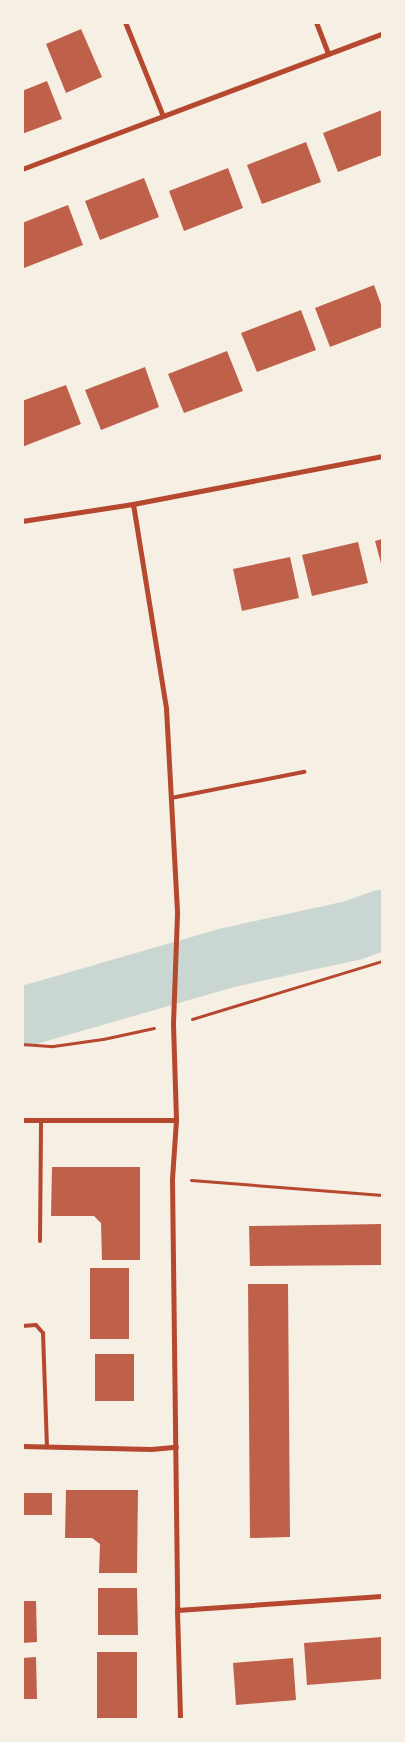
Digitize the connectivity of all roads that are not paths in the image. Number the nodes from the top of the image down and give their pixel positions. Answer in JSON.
{"nodes":[{"id":1,"x":125,"y":22,"type":"edge"},
{"id":2,"x":316,"y":22,"type":"edge"},
{"id":3,"x":382,"y":34,"type":"edge"},
{"id":4,"x":328,"y":54,"type":"junction"},
{"id":5,"x":163,"y":116,"type":"junction"},
{"id":6,"x":22,"y":169,"type":"edge"},
{"id":7,"x":382,"y":456,"type":"edge"},
{"id":8,"x":133,"y":504,"type":"junction"},
{"id":9,"x":22,"y":521,"type":"edge"},
{"id":10,"x":304,"y":772,"type":"dead end"},
{"id":11,"x":171,"y":798,"type":"junction"},
{"id":12,"x":22,"y":1120,"type":"edge"},
{"id":13,"x":41,"y":1120,"type":"junction"},
{"id":14,"x":176,"y":1120,"type":"junction"},
{"id":15,"x":40,"y":1241,"type":"dead end"},
{"id":16,"x":22,"y":1326,"type":"edge"},
{"id":17,"x":22,"y":1446,"type":"edge"},
{"id":18,"x":47,"y":1446,"type":"junction"},
{"id":19,"x":176,"y":1447,"type":"junction"},
{"id":20,"x":382,"y":1596,"type":"edge"},
{"id":21,"x":177,"y":1610,"type":"junction"},
{"id":22,"x":180,"y":1720,"type":"edge"}],
"edges":[{"from":1,"to":5,"type":"street"},
{"from":2,"to":4,"type":"street"},
{"from":3,"to":4,"type":"street"},
{"from":4,"to":5,"type":"street"},
{"from":5,"to":6,"type":"street"},
{"from":7,"to":8,"type":"street"},
{"from":8,"to":9,"type":"street"},
{"from":8,"to":11,"type":"street"},
{"from":10,"to":11,"type":"lane"},
{"from":11,"to":14,"type":"street"},
{"from":12,"to":13,"type":"street"},
{"from":13,"to":14,"type":"street"},
{"from":13,"to":15,"type":"lane"},
{"from":14,"to":19,"type":"street"},
{"from":16,"to":18,"type":"lane"},
{"from":17,"to":18,"type":"street"},
{"from":18,"to":19,"type":"street"},
{"from":19,"to":21,"type":"street"},
{"from":20,"to":21,"type":"street"},
{"from":21,"to":22,"type":"street"}]}
